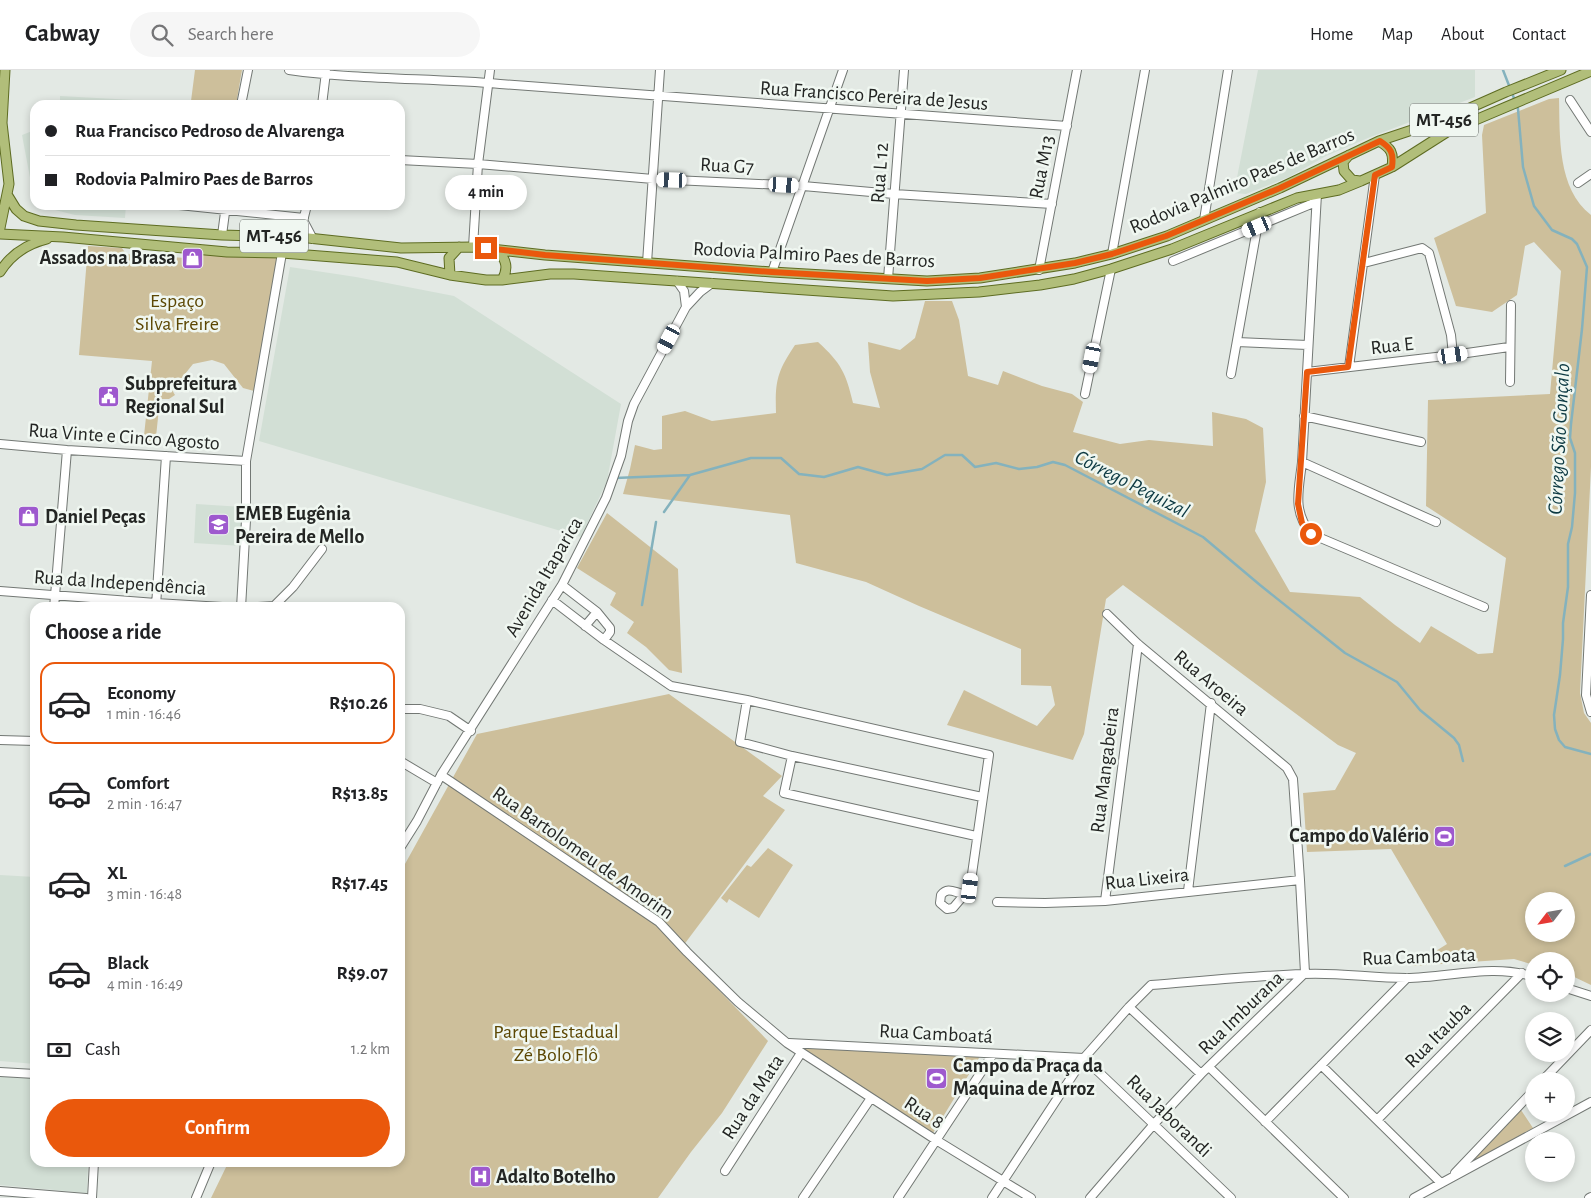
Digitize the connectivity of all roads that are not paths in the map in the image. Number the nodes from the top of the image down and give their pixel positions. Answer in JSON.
{"nodes":[{"id":1,"x":6,"y":70,"type":"edge"},
{"id":2,"x":248,"y":70,"type":"edge"},
{"id":3,"x":289,"y":70,"type":"edge"},
{"id":4,"x":490,"y":70,"type":"edge"},
{"id":5,"x":660,"y":70,"type":"edge"},
{"id":6,"x":843,"y":70,"type":"edge"},
{"id":7,"x":904,"y":70,"type":"edge"},
{"id":8,"x":1077,"y":70,"type":"edge"},
{"id":9,"x":1146,"y":70,"type":"edge"},
{"id":10,"x":1228,"y":70,"type":"edge"},
{"id":11,"x":1561,"y":70,"type":"edge"},
{"id":12,"x":1591,"y":71,"type":"edge"},
{"id":13,"x":326,"y":72,"type":"edge"},
{"id":14,"x":490,"y":83,"type":"junction"},
{"id":15,"x":659,"y":96,"type":"junction"},
{"id":16,"x":242,"y":100,"type":"edge"},
{"id":17,"x":323,"y":100,"type":"edge"},
{"id":18,"x":1570,"y":100,"type":"dead end"},
{"id":19,"x":829,"y":110,"type":"junction"},
{"id":20,"x":901,"y":114,"type":"junction"},
{"id":21,"x":1067,"y":126,"type":"junction"},
{"id":22,"x":1591,"y":132,"type":"edge"},
{"id":23,"x":1380,"y":141,"type":"junction"},
{"id":24,"x":3,"y":152,"type":"edge"},
{"id":25,"x":1350,"y":154,"type":"junction"},
{"id":26,"x":405,"y":160,"type":"edge"},
{"id":27,"x":478,"y":164,"type":"junction"},
{"id":28,"x":1392,"y":167,"type":"junction"},
{"id":29,"x":1591,"y":174,"type":"edge"},
{"id":30,"x":1375,"y":175,"type":"junction"},
{"id":31,"x":653,"y":179,"type":"junction"},
{"id":32,"x":1361,"y":181,"type":"junction"},
{"id":33,"x":1578,"y":182,"type":"dead end"},
{"id":34,"x":803,"y":186,"type":"junction"},
{"id":35,"x":894,"y":194,"type":"junction"},
{"id":36,"x":8,"y":196,"type":"junction"},
{"id":37,"x":1316,"y":198,"type":"junction"},
{"id":38,"x":1052,"y":204,"type":"junction"},
{"id":39,"x":225,"y":210,"type":"edge"},
{"id":40,"x":243,"y":210,"type":"edge"},
{"id":41,"x":306,"y":210,"type":"edge"},
{"id":42,"x":1260,"y":212,"type":"junction"},
{"id":43,"x":304,"y":220,"type":"junction"},
{"id":44,"x":1204,"y":220,"type":"junction"},
{"id":45,"x":1257,"y":227,"type":"junction"},
{"id":46,"x":0,"y":228,"type":"edge"},
{"id":47,"x":0,"y":234,"type":"edge"},
{"id":48,"x":222,"y":235,"type":"junction"},
{"id":49,"x":63,"y":237,"type":"junction"},
{"id":50,"x":299,"y":237,"type":"junction"},
{"id":51,"x":313,"y":239,"type":"junction"},
{"id":52,"x":460,"y":247,"type":"junction"},
{"id":53,"x":473,"y":247,"type":"junction"},
{"id":54,"x":498,"y":250,"type":"junction"},
{"id":55,"x":282,"y":253,"type":"junction"},
{"id":56,"x":1112,"y":254,"type":"junction"},
{"id":57,"x":1173,"y":261,"type":"dead end"},
{"id":58,"x":647,"y":263,"type":"junction"},
{"id":59,"x":1364,"y":264,"type":"junction"},
{"id":60,"x":1111,"y":269,"type":"junction"},
{"id":61,"x":1038,"y":270,"type":"junction"},
{"id":62,"x":0,"y":272,"type":"edge"},
{"id":63,"x":772,"y":272,"type":"junction"},
{"id":64,"x":450,"y":275,"type":"junction"},
{"id":65,"x":888,"y":279,"type":"junction"},
{"id":66,"x":502,"y":280,"type":"junction"},
{"id":67,"x":677,"y":281,"type":"junction"},
{"id":68,"x":712,"y":283,"type":"junction"},
{"id":69,"x":1510,"y":305,"type":"dead end"},
{"id":70,"x":686,"y":307,"type":"junction"},
{"id":71,"x":1237,"y":342,"type":"junction"},
{"id":72,"x":1308,"y":345,"type":"junction"},
{"id":73,"x":1510,"y":347,"type":"junction"},
{"id":74,"x":1453,"y":355,"type":"junction"},
{"id":75,"x":1348,"y":367,"type":"junction"},
{"id":76,"x":1307,"y":372,"type":"junction"},
{"id":77,"x":1231,"y":374,"type":"dead end"},
{"id":78,"x":1510,"y":382,"type":"dead end"},
{"id":79,"x":1085,"y":394,"type":"dead end"},
{"id":80,"x":1304,"y":416,"type":"junction"},
{"id":81,"x":1421,"y":442,"type":"dead end"},
{"id":82,"x":0,"y":444,"type":"edge"},
{"id":83,"x":66,"y":450,"type":"junction"},
{"id":84,"x":166,"y":456,"type":"junction"},
{"id":85,"x":246,"y":461,"type":"junction"},
{"id":86,"x":1302,"y":462,"type":"junction"},
{"id":87,"x":1436,"y":522,"type":"dead end"},
{"id":88,"x":322,"y":549,"type":"dead end"},
{"id":89,"x":562,"y":585,"type":"junction"},
{"id":90,"x":0,"y":591,"type":"edge"},
{"id":91,"x":1591,"y":595,"type":"edge"},
{"id":92,"x":54,"y":596,"type":"junction"},
{"id":93,"x":552,"y":600,"type":"junction"},
{"id":94,"x":54,"y":602,"type":"edge"},
{"id":95,"x":122,"y":602,"type":"edge"},
{"id":96,"x":156,"y":602,"type":"edge"},
{"id":97,"x":241,"y":602,"type":"edge"},
{"id":98,"x":278,"y":602,"type":"edge"},
{"id":99,"x":1484,"y":607,"type":"dead end"},
{"id":100,"x":597,"y":612,"type":"junction"},
{"id":101,"x":1107,"y":614,"type":"dead end"},
{"id":102,"x":586,"y":626,"type":"junction"},
{"id":103,"x":604,"y":640,"type":"junction"},
{"id":104,"x":1138,"y":644,"type":"junction"},
{"id":105,"x":747,"y":700,"type":"junction"},
{"id":106,"x":1211,"y":703,"type":"junction"},
{"id":107,"x":405,"y":709,"type":"edge"},
{"id":108,"x":1590,"y":711,"type":"edge"},
{"id":109,"x":470,"y":731,"type":"junction"},
{"id":110,"x":0,"y":740,"type":"edge"},
{"id":111,"x":30,"y":741,"type":"edge"},
{"id":112,"x":792,"y":756,"type":"junction"},
{"id":113,"x":405,"y":763,"type":"edge"},
{"id":114,"x":439,"y":779,"type":"junction"},
{"id":115,"x":1293,"y":779,"type":"joint"},
{"id":116,"x":982,"y":797,"type":"junction"},
{"id":117,"x":976,"y":836,"type":"junction"},
{"id":118,"x":405,"y":840,"type":"edge"},
{"id":119,"x":1300,"y":880,"type":"junction"},
{"id":120,"x":1188,"y":891,"type":"junction"},
{"id":121,"x":964,"y":894,"type":"dead end"},
{"id":122,"x":1104,"y":901,"type":"junction"},
{"id":123,"x":996,"y":902,"type":"dead end"},
{"id":124,"x":1305,"y":973,"type":"junction"},
{"id":125,"x":1522,"y":973,"type":"junction"},
{"id":126,"x":1525,"y":974,"type":"edge"},
{"id":127,"x":1407,"y":978,"type":"junction"},
{"id":128,"x":720,"y":985,"type":"joint"},
{"id":129,"x":1575,"y":991,"type":"edge"},
{"id":130,"x":1591,"y":996,"type":"edge"},
{"id":131,"x":1129,"y":1007,"type":"junction"},
{"id":132,"x":1591,"y":1030,"type":"edge"},
{"id":133,"x":787,"y":1043,"type":"junction"},
{"id":134,"x":801,"y":1053,"type":"junction"},
{"id":135,"x":993,"y":1054,"type":"junction"},
{"id":136,"x":1084,"y":1058,"type":"junction"},
{"id":137,"x":1321,"y":1066,"type":"junction"},
{"id":138,"x":1209,"y":1067,"type":"junction"},
{"id":139,"x":0,"y":1072,"type":"edge"},
{"id":140,"x":1551,"y":1072,"type":"edge"},
{"id":141,"x":30,"y":1074,"type":"edge"},
{"id":142,"x":1201,"y":1074,"type":"junction"},
{"id":143,"x":871,"y":1098,"type":"junction"},
{"id":144,"x":1525,"y":1100,"type":"edge"},
{"id":145,"x":1591,"y":1102,"type":"edge"},
{"id":146,"x":1377,"y":1120,"type":"junction"},
{"id":147,"x":1265,"y":1122,"type":"junction"},
{"id":148,"x":1154,"y":1124,"type":"junction"},
{"id":149,"x":936,"y":1140,"type":"junction"},
{"id":150,"x":94,"y":1167,"type":"edge"},
{"id":151,"x":210,"y":1167,"type":"edge"},
{"id":152,"x":725,"y":1171,"type":"dead end"},
{"id":153,"x":1451,"y":1178,"type":"junction"},
{"id":154,"x":1003,"y":1182,"type":"junction"},
{"id":155,"x":1441,"y":1183,"type":"junction"},
{"id":156,"x":0,"y":1191,"type":"edge"},
{"id":157,"x":86,"y":1198,"type":"edge"},
{"id":158,"x":92,"y":1198,"type":"edge"},
{"id":159,"x":196,"y":1198,"type":"edge"},
{"id":160,"x":803,"y":1198,"type":"edge"},
{"id":161,"x":898,"y":1198,"type":"edge"},
{"id":162,"x":992,"y":1198,"type":"edge"},
{"id":163,"x":1031,"y":1198,"type":"edge"},
{"id":164,"x":1090,"y":1198,"type":"edge"},
{"id":165,"x":1231,"y":1198,"type":"edge"},
{"id":166,"x":1344,"y":1198,"type":"edge"},
{"id":167,"x":1414,"y":1198,"type":"edge"}],
"edges":[{"from":1,"to":24,"type":"main road"},
{"from":2,"to":16,"type":"street"},
{"from":3,"to":13,"type":"street","name":"Rua Francisco Pereira de Jesus"},
{"from":4,"to":14,"type":"street"},
{"from":5,"to":15,"type":"street"},
{"from":6,"to":19,"type":"street"},
{"from":7,"to":20,"type":"street","name":"Rua L 12"},
{"from":8,"to":21,"type":"street","name":"Rua M13"},
{"from":9,"to":56,"type":"street"},
{"from":10,"to":44,"type":"street"},
{"from":11,"to":23,"type":"main road","name":"Rodovia Palmiro Paes de Barros","number":"MT-456"},
{"from":12,"to":28,"type":"main road","name":"Rodovia Palmiro Paes de Barros","number":"MT-456"},
{"from":13,"to":14,"type":"street","name":"Rua Francisco Pereira de Jesus"},
{"from":13,"to":17,"type":"street"},
{"from":14,"to":15,"type":"street","name":"Rua Francisco Pereira de Jesus"},
{"from":14,"to":27,"type":"street"},
{"from":15,"to":19,"type":"street","name":"Rua Francisco Pereira de Jesus"},
{"from":15,"to":31,"type":"street"},
{"from":18,"to":22,"type":"street"},
{"from":19,"to":20,"type":"street","name":"Rua Francisco Pereira de Jesus"},
{"from":19,"to":34,"type":"street"},
{"from":20,"to":21,"type":"street","name":"Rua Francisco Pereira de Jesus"},
{"from":20,"to":35,"type":"street","name":"Rua L 12"},
{"from":21,"to":38,"type":"street","name":"Rua M13"},
{"from":23,"to":25,"type":"main road","name":"Rodovia Palmiro Paes de Barros","number":"MT-456"},
{"from":23,"to":28,"type":"main road"},
{"from":24,"to":36,"type":"main road"},
{"from":25,"to":32,"type":"main road"},
{"from":25,"to":44,"type":"main road","name":"Rodovia Palmiro Paes de Barros","number":"MT-456"},
{"from":26,"to":27,"type":"street","name":"Rua G7"},
{"from":27,"to":31,"type":"street","name":"Rua G7"},
{"from":27,"to":53,"type":"street"},
{"from":28,"to":30,"type":"main road","name":"Rodovia Palmiro Paes de Barros","number":"MT-456"},
{"from":29,"to":33,"type":"street"},
{"from":30,"to":32,"type":"main road","name":"Rodovia Palmiro Paes de Barros","number":"MT-456"},
{"from":30,"to":59,"type":"street"},
{"from":31,"to":34,"type":"street","name":"Rua G7"},
{"from":31,"to":58,"type":"street"},
{"from":32,"to":37,"type":"main road","name":"Rodovia Palmiro Paes de Barros","number":"MT-456"},
{"from":34,"to":35,"type":"street","name":"Rua G7"},
{"from":34,"to":63,"type":"street"},
{"from":35,"to":38,"type":"street","name":"Rua G7"},
{"from":35,"to":65,"type":"street","name":"Rua L 12"},
{"from":36,"to":46,"type":"main road"},
{"from":36,"to":48,"type":"main road","name":"Rodovia Palmiro Paes de Barros","number":"MT-456"},
{"from":37,"to":42,"type":"main road","name":"Rodovia Palmiro Paes de Barros","number":"MT-456"},
{"from":37,"to":45,"type":"street"},
{"from":37,"to":72,"type":"street"},
{"from":38,"to":61,"type":"street","name":"Rua M13"},
{"from":39,"to":48,"type":"street"},
{"from":40,"to":43,"type":"street"},
{"from":41,"to":43,"type":"street"},
{"from":42,"to":45,"type":"street"},
{"from":42,"to":60,"type":"main road","name":"Rodovia Palmiro Paes de Barros","number":"MT-456"},
{"from":43,"to":50,"type":"street"},
{"from":43,"to":51,"type":"street"},
{"from":44,"to":56,"type":"main road","name":"Rodovia Palmiro Paes de Barros","number":"MT-456"},
{"from":45,"to":57,"type":"street"},
{"from":45,"to":71,"type":"street"},
{"from":47,"to":49,"type":"main road","name":"Rodovia Palmiro Paes de Barros","number":"MT-456"},
{"from":48,"to":50,"type":"main road","name":"Rodovia Palmiro Paes de Barros","number":"MT-456"},
{"from":49,"to":55,"type":"main road","name":"Rodovia Palmiro Paes de Barros","number":"MT-456"},
{"from":49,"to":62,"type":"main road","number":"MT-456"},
{"from":50,"to":51,"type":"main road","name":"Rodovia Palmiro Paes de Barros","number":"MT-456"},
{"from":51,"to":52,"type":"main road","name":"Rodovia Palmiro Paes de Barros","number":"MT-456"},
{"from":52,"to":53,"type":"main road","name":"Rodovia Palmiro Paes de Barros","number":"MT-456"},
{"from":52,"to":64,"type":"main road"},
{"from":53,"to":54,"type":"main road","name":"Rodovia Palmiro Paes de Barros","number":"MT-456"},
{"from":54,"to":58,"type":"main road","name":"Rodovia Palmiro Paes de Barros","number":"MT-456"},
{"from":54,"to":66,"type":"main road"},
{"from":55,"to":64,"type":"main road","name":"Rodovia Palmiro Paes de Barros","number":"MT-456"},
{"from":55,"to":85,"type":"street"},
{"from":56,"to":61,"type":"main road","name":"Rodovia Palmiro Paes de Barros","number":"MT-456"},
{"from":58,"to":63,"type":"main road","name":"Rodovia Palmiro Paes de Barros","number":"MT-456"},
{"from":59,"to":74,"type":"street"},
{"from":59,"to":75,"type":"street"},
{"from":60,"to":68,"type":"main road","name":"Rodovia Palmiro Paes de Barros","number":"MT-456"},
{"from":60,"to":79,"type":"street"},
{"from":61,"to":65,"type":"main road","name":"Rodovia Palmiro Paes de Barros","number":"MT-456"},
{"from":63,"to":65,"type":"main road","name":"Rodovia Palmiro Paes de Barros","number":"MT-456"},
{"from":64,"to":66,"type":"main road","name":"Rodovia Palmiro Paes de Barros","number":"MT-456"},
{"from":66,"to":67,"type":"main road","name":"Rodovia Palmiro Paes de Barros","number":"MT-456"},
{"from":67,"to":68,"type":"main road","name":"Rodovia Palmiro Paes de Barros","number":"MT-456"},
{"from":67,"to":70,"type":"street"},
{"from":68,"to":70,"type":"street","name":"Avenida Itaparica"},
{"from":69,"to":73,"type":"street"},
{"from":70,"to":89,"type":"street","name":"Avenida Itaparica"},
{"from":71,"to":72,"type":"street"},
{"from":71,"to":77,"type":"street"},
{"from":72,"to":76,"type":"street"},
{"from":73,"to":74,"type":"street","name":"Rua E"},
{"from":73,"to":78,"type":"street"},
{"from":74,"to":75,"type":"street","name":"Rua E"},
{"from":75,"to":76,"type":"street","name":"Rua E"},
{"from":76,"to":80,"type":"street"},
{"from":80,"to":81,"type":"street"},
{"from":80,"to":86,"type":"street"},
{"from":82,"to":83,"type":"street","name":"Rua Vinte e Cinco Agosto"},
{"from":83,"to":84,"type":"street","name":"Rua Vinte e Cinco Agosto"},
{"from":83,"to":92,"type":"street"},
{"from":84,"to":85,"type":"street","name":"Rua Vinte e Cinco Agosto"},
{"from":84,"to":96,"type":"street"},
{"from":85,"to":97,"type":"street"},
{"from":86,"to":87,"type":"street"},
{"from":86,"to":99,"type":"street"},
{"from":88,"to":98,"type":"street","name":"Rua da Independência"},
{"from":89,"to":93,"type":"street","name":"Avenida Itaparica"},
{"from":89,"to":100,"type":"street"},
{"from":90,"to":92,"type":"street","name":"Rua da Independência"},
{"from":91,"to":108,"type":"street"},
{"from":92,"to":94,"type":"street"},
{"from":92,"to":95,"type":"street","name":"Rua da Independência"},
{"from":93,"to":102,"type":"street"},
{"from":93,"to":109,"type":"street","name":"Avenida Itaparica"},
{"from":100,"to":102,"type":"street"},
{"from":100,"to":103,"type":"street"},
{"from":101,"to":104,"type":"street","name":"Rua Aroeira"},
{"from":102,"to":103,"type":"street"},
{"from":103,"to":105,"type":"street"},
{"from":104,"to":106,"type":"street","name":"Rua Aroeira"},
{"from":104,"to":122,"type":"street","name":"Rua Mangabeira"},
{"from":105,"to":112,"type":"street"},
{"from":105,"to":116,"type":"street"},
{"from":106,"to":115,"type":"street","name":"Rua Aroeira"},
{"from":106,"to":120,"type":"street"},
{"from":107,"to":109,"type":"street"},
{"from":109,"to":114,"type":"street","name":"Avenida Itaparica"},
{"from":110,"to":111,"type":"street"},
{"from":112,"to":116,"type":"street"},
{"from":112,"to":117,"type":"street"},
{"from":113,"to":114,"type":"street","name":"Rua Bartolomeu de Amorim"},
{"from":114,"to":118,"type":"street","name":"Avenida Itaparica"},
{"from":114,"to":128,"type":"street","name":"Rua Bartolomeu de Amorim"},
{"from":115,"to":119,"type":"street","name":"Rua Imburana"},
{"from":116,"to":117,"type":"street"},
{"from":117,"to":121,"type":"street"},
{"from":119,"to":120,"type":"street","name":"Rua Lixeira"},
{"from":119,"to":124,"type":"street","name":"Rua Imburana"},
{"from":120,"to":122,"type":"street","name":"Rua Lixeira"},
{"from":122,"to":123,"type":"street","name":"Rua Lixeira"},
{"from":124,"to":127,"type":"street","name":"Rua Camboata"},
{"from":124,"to":131,"type":"street","name":"Rua Camboata"},
{"from":124,"to":138,"type":"street","name":"Rua Imburana"},
{"from":125,"to":126,"type":"street","name":"Rua Camboata"},
{"from":125,"to":127,"type":"street","name":"Rua Camboata"},
{"from":125,"to":146,"type":"street","name":"Rua Itauba"},
{"from":127,"to":137,"type":"street"},
{"from":128,"to":133,"type":"street","name":"Rua da Mata"},
{"from":129,"to":130,"type":"street"},
{"from":131,"to":136,"type":"street","name":"Rua Camboata"},
{"from":131,"to":142,"type":"street"},
{"from":132,"to":140,"type":"street"},
{"from":133,"to":134,"type":"street","name":"Rua da Mata"},
{"from":133,"to":135,"type":"street","name":"Rua Camboatá"},
{"from":134,"to":143,"type":"street","name":"Rua 8"},
{"from":134,"to":152,"type":"street","name":"Rua da Mata"},
{"from":135,"to":136,"type":"street","name":"Rua Camboatá"},
{"from":135,"to":149,"type":"street"},
{"from":136,"to":148,"type":"street","name":"Rua Jaborandi"},
{"from":136,"to":154,"type":"street","name":"Rua Camboata"},
{"from":137,"to":146,"type":"street"},
{"from":137,"to":147,"type":"street"},
{"from":138,"to":142,"type":"street","name":"Rua Imburana"},
{"from":138,"to":147,"type":"street"},
{"from":139,"to":141,"type":"street"},
{"from":142,"to":148,"type":"street","name":"Rua Imburana"},
{"from":143,"to":149,"type":"street","name":"Rua 8"},
{"from":143,"to":160,"type":"street"},
{"from":144,"to":153,"type":"street"},
{"from":145,"to":153,"type":"street"},
{"from":146,"to":155,"type":"street"},
{"from":147,"to":166,"type":"street"},
{"from":148,"to":164,"type":"street","name":"Rua Imburana"},
{"from":148,"to":165,"type":"street","name":"Rua Jaborandi"},
{"from":149,"to":154,"type":"street","name":"Rua 8"},
{"from":149,"to":161,"type":"street"},
{"from":150,"to":158,"type":"street"},
{"from":151,"to":159,"type":"street"},
{"from":153,"to":155,"type":"street"},
{"from":154,"to":162,"type":"street","name":"Rua Camboata"},
{"from":154,"to":163,"type":"street","name":"Rua 8"},
{"from":155,"to":167,"type":"street"},
{"from":156,"to":157,"type":"street"}]}
